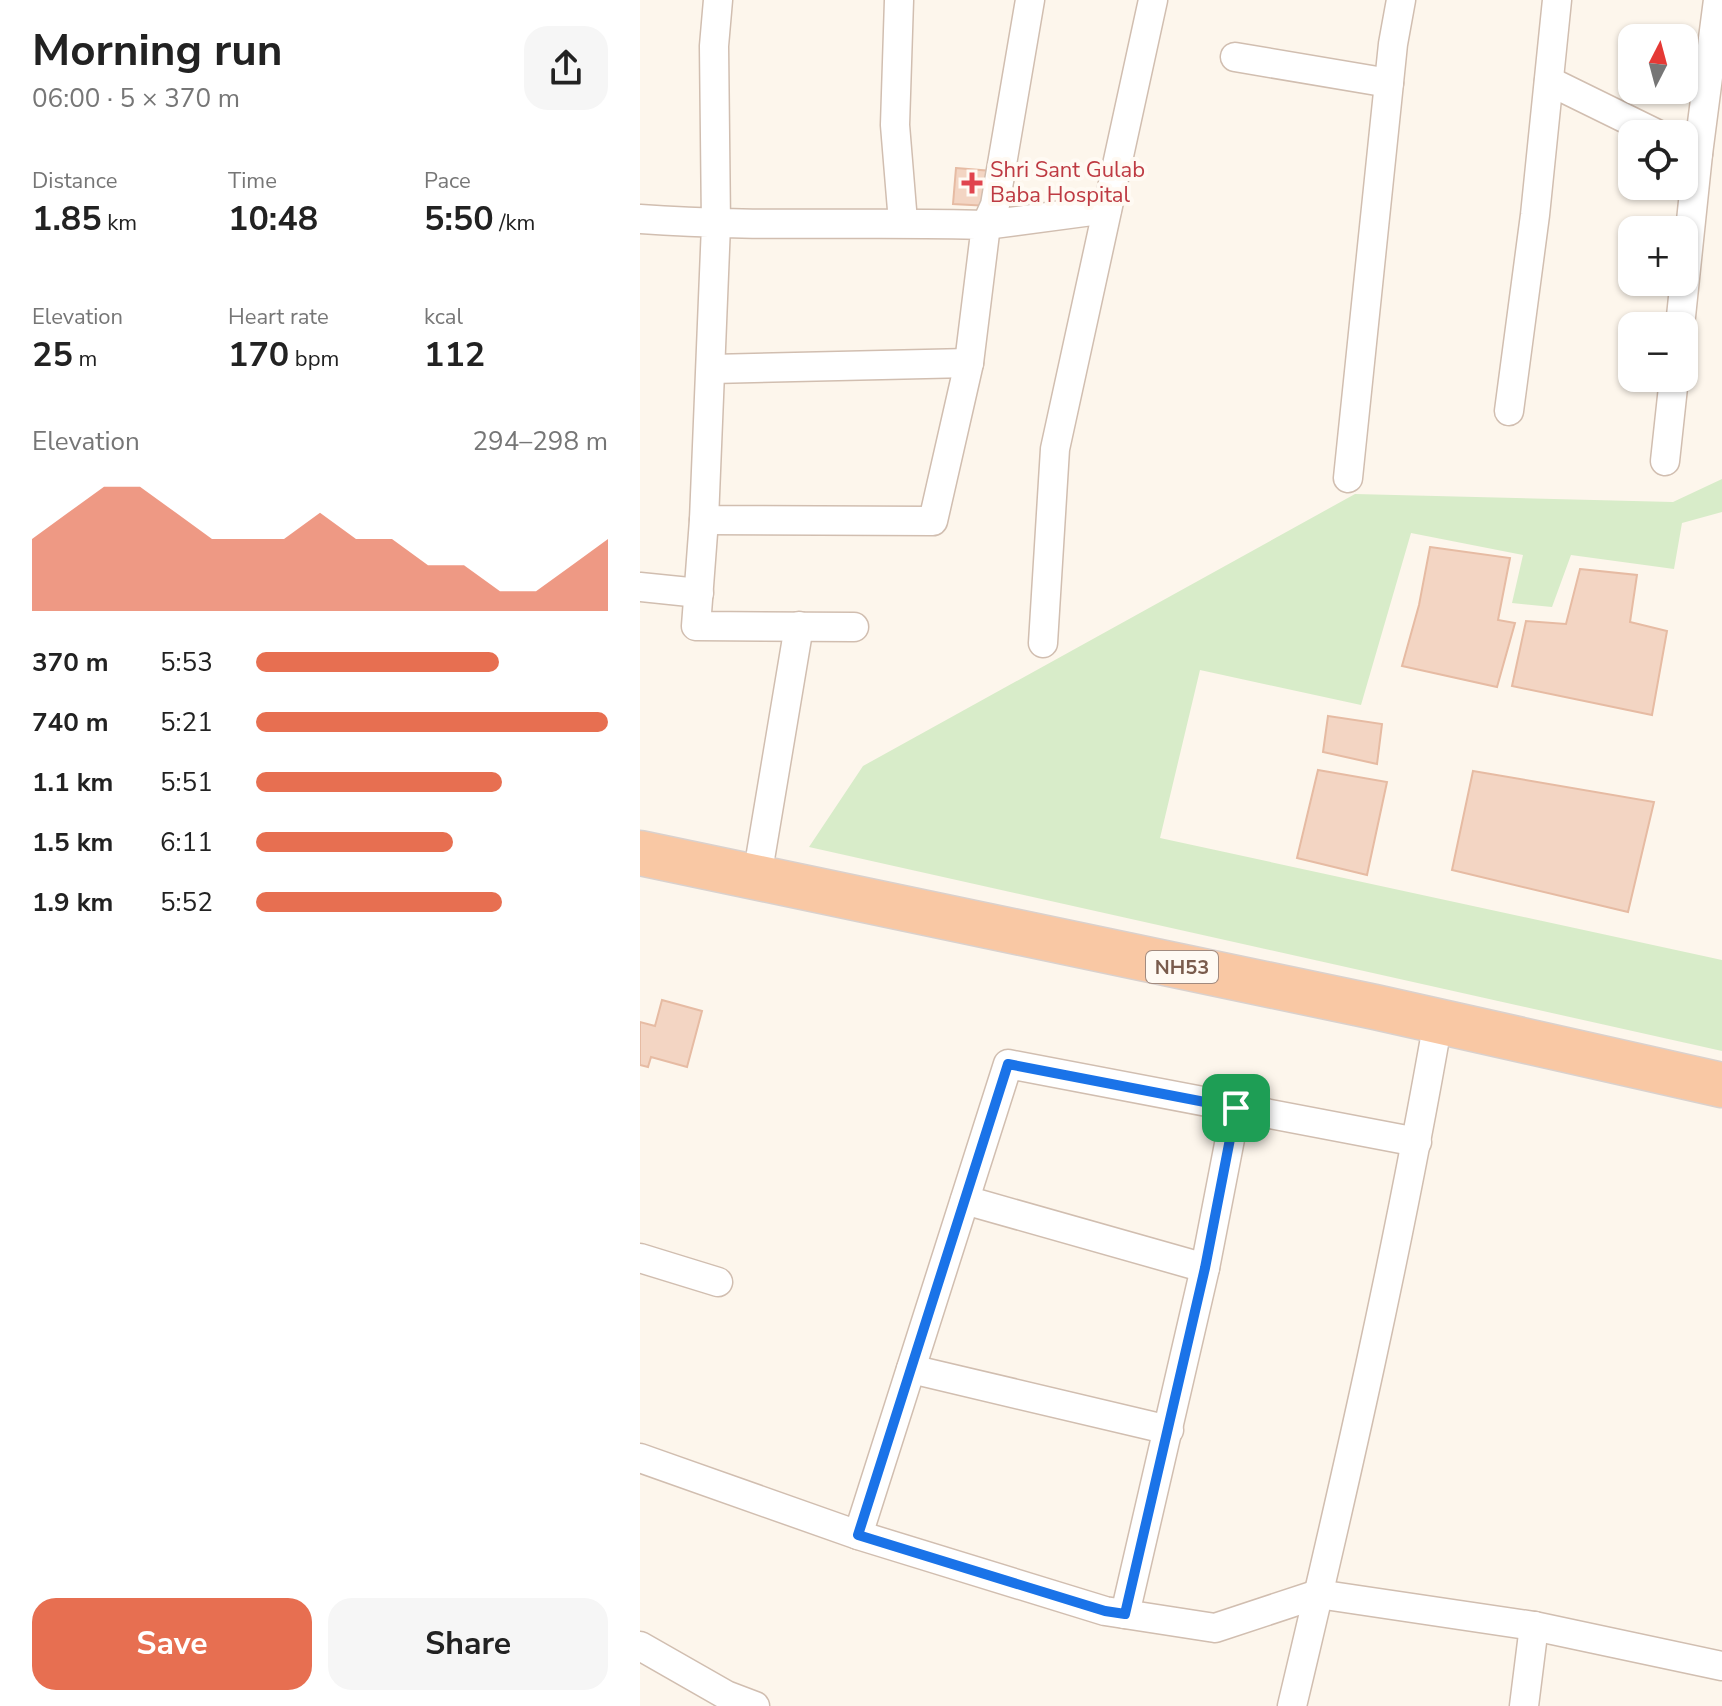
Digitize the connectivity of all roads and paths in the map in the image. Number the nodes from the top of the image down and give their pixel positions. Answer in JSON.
{"nodes":[{"id":1,"x":718,"y":0,"type":"edge"},
{"id":2,"x":899,"y":0,"type":"edge"},
{"id":3,"x":1030,"y":0,"type":"edge"},
{"id":4,"x":1153,"y":0,"type":"edge"},
{"id":5,"x":1401,"y":0,"type":"edge"},
{"id":6,"x":1557,"y":0,"type":"edge"},
{"id":7,"x":1718,"y":0,"type":"edge"},
{"id":8,"x":1235,"y":57,"type":"dead end"},
{"id":9,"x":1549,"y":81,"type":"junction"},
{"id":10,"x":1389,"y":83,"type":"junction"},
{"id":11,"x":1628,"y":120,"type":"edge"},
{"id":12,"x":1697,"y":120,"type":"edge"},
{"id":13,"x":1688,"y":200,"type":"edge"},
{"id":14,"x":1107,"y":209,"type":"junction"},
{"id":15,"x":640,"y":219,"type":"edge"},
{"id":16,"x":903,"y":222,"type":"junction"},
{"id":17,"x":716,"y":225,"type":"junction"},
{"id":18,"x":986,"y":225,"type":"junction"},
{"id":19,"x":1681,"y":312,"type":"edge"},
{"id":20,"x":969,"y":363,"type":"junction"},
{"id":21,"x":712,"y":369,"type":"junction"},
{"id":22,"x":1672,"y":392,"type":"edge"},
{"id":23,"x":1509,"y":411,"type":"dead end"},
{"id":24,"x":1665,"y":461,"type":"dead end"},
{"id":25,"x":1348,"y":478,"type":"dead end"},
{"id":26,"x":704,"y":520,"type":"junction"},
{"id":27,"x":640,"y":587,"type":"edge"},
{"id":28,"x":699,"y":593,"type":"junction"},
{"id":29,"x":799,"y":626,"type":"junction"},
{"id":30,"x":854,"y":627,"type":"dead end"},
{"id":31,"x":1043,"y":643,"type":"dead end"},
{"id":32,"x":640,"y":853,"type":"edge"},
{"id":33,"x":757,"y":877,"type":"junction"},
{"id":34,"x":1438,"y":1021,"type":"junction"},
{"id":35,"x":1722,"y":1085,"type":"edge"},
{"id":36,"x":1236,"y":1108,"type":"junction"},
{"id":37,"x":1417,"y":1142,"type":"junction"},
{"id":38,"x":965,"y":1200,"type":"junction"},
{"id":39,"x":640,"y":1258,"type":"edge"},
{"id":40,"x":1205,"y":1268,"type":"junction"},
{"id":41,"x":718,"y":1282,"type":"dead end"},
{"id":42,"x":911,"y":1369,"type":"junction"},
{"id":43,"x":1169,"y":1430,"type":"junction"},
{"id":44,"x":640,"y":1458,"type":"edge"},
{"id":45,"x":858,"y":1535,"type":"junction"},
{"id":46,"x":1318,"y":1594,"type":"junction"},
{"id":47,"x":1125,"y":1614,"type":"junction"},
{"id":48,"x":1534,"y":1626,"type":"junction"},
{"id":49,"x":640,"y":1646,"type":"edge"},
{"id":50,"x":1722,"y":1666,"type":"edge"},
{"id":51,"x":755,"y":1706,"type":"edge"},
{"id":52,"x":1292,"y":1706,"type":"edge"},
{"id":53,"x":1524,"y":1706,"type":"edge"}],
"edges":[{"from":1,"to":17,"type":"street"},
{"from":2,"to":16,"type":"street"},
{"from":3,"to":18,"type":"street"},
{"from":4,"to":14,"type":"street"},
{"from":5,"to":10,"type":"street"},
{"from":6,"to":9,"type":"street"},
{"from":7,"to":12,"type":"street"},
{"from":8,"to":10,"type":"street"},
{"from":9,"to":11,"type":"street"},
{"from":9,"to":23,"type":"street"},
{"from":10,"to":25,"type":"street"},
{"from":13,"to":19,"type":"street"},
{"from":14,"to":18,"type":"street"},
{"from":14,"to":31,"type":"street"},
{"from":15,"to":17,"type":"street"},
{"from":16,"to":17,"type":"street"},
{"from":16,"to":18,"type":"street"},
{"from":17,"to":21,"type":"street"},
{"from":18,"to":20,"type":"street"},
{"from":20,"to":21,"type":"street"},
{"from":20,"to":26,"type":"street"},
{"from":21,"to":26,"type":"street"},
{"from":22,"to":24,"type":"street"},
{"from":26,"to":28,"type":"street"},
{"from":27,"to":28,"type":"street"},
{"from":28,"to":29,"type":"street"},
{"from":29,"to":30,"type":"street"},
{"from":29,"to":33,"type":"street"},
{"from":32,"to":33,"type":"highway","number":"NH53"},
{"from":33,"to":34,"type":"highway","number":"NH53"},
{"from":34,"to":35,"type":"highway","number":"NH53"},
{"from":34,"to":37,"type":"street"},
{"from":36,"to":37,"type":"street"},
{"from":36,"to":38,"type":"street"},
{"from":36,"to":40,"type":"street"},
{"from":37,"to":46,"type":"street"},
{"from":38,"to":40,"type":"street"},
{"from":38,"to":42,"type":"street"},
{"from":39,"to":41,"type":"street"},
{"from":40,"to":43,"type":"street"},
{"from":42,"to":43,"type":"street"},
{"from":42,"to":45,"type":"street"},
{"from":43,"to":47,"type":"street"},
{"from":44,"to":45,"type":"street"},
{"from":45,"to":47,"type":"street"},
{"from":46,"to":47,"type":"street"},
{"from":46,"to":48,"type":"street"},
{"from":46,"to":52,"type":"street"},
{"from":48,"to":50,"type":"street"},
{"from":48,"to":53,"type":"street"},
{"from":49,"to":51,"type":"street"}]}
